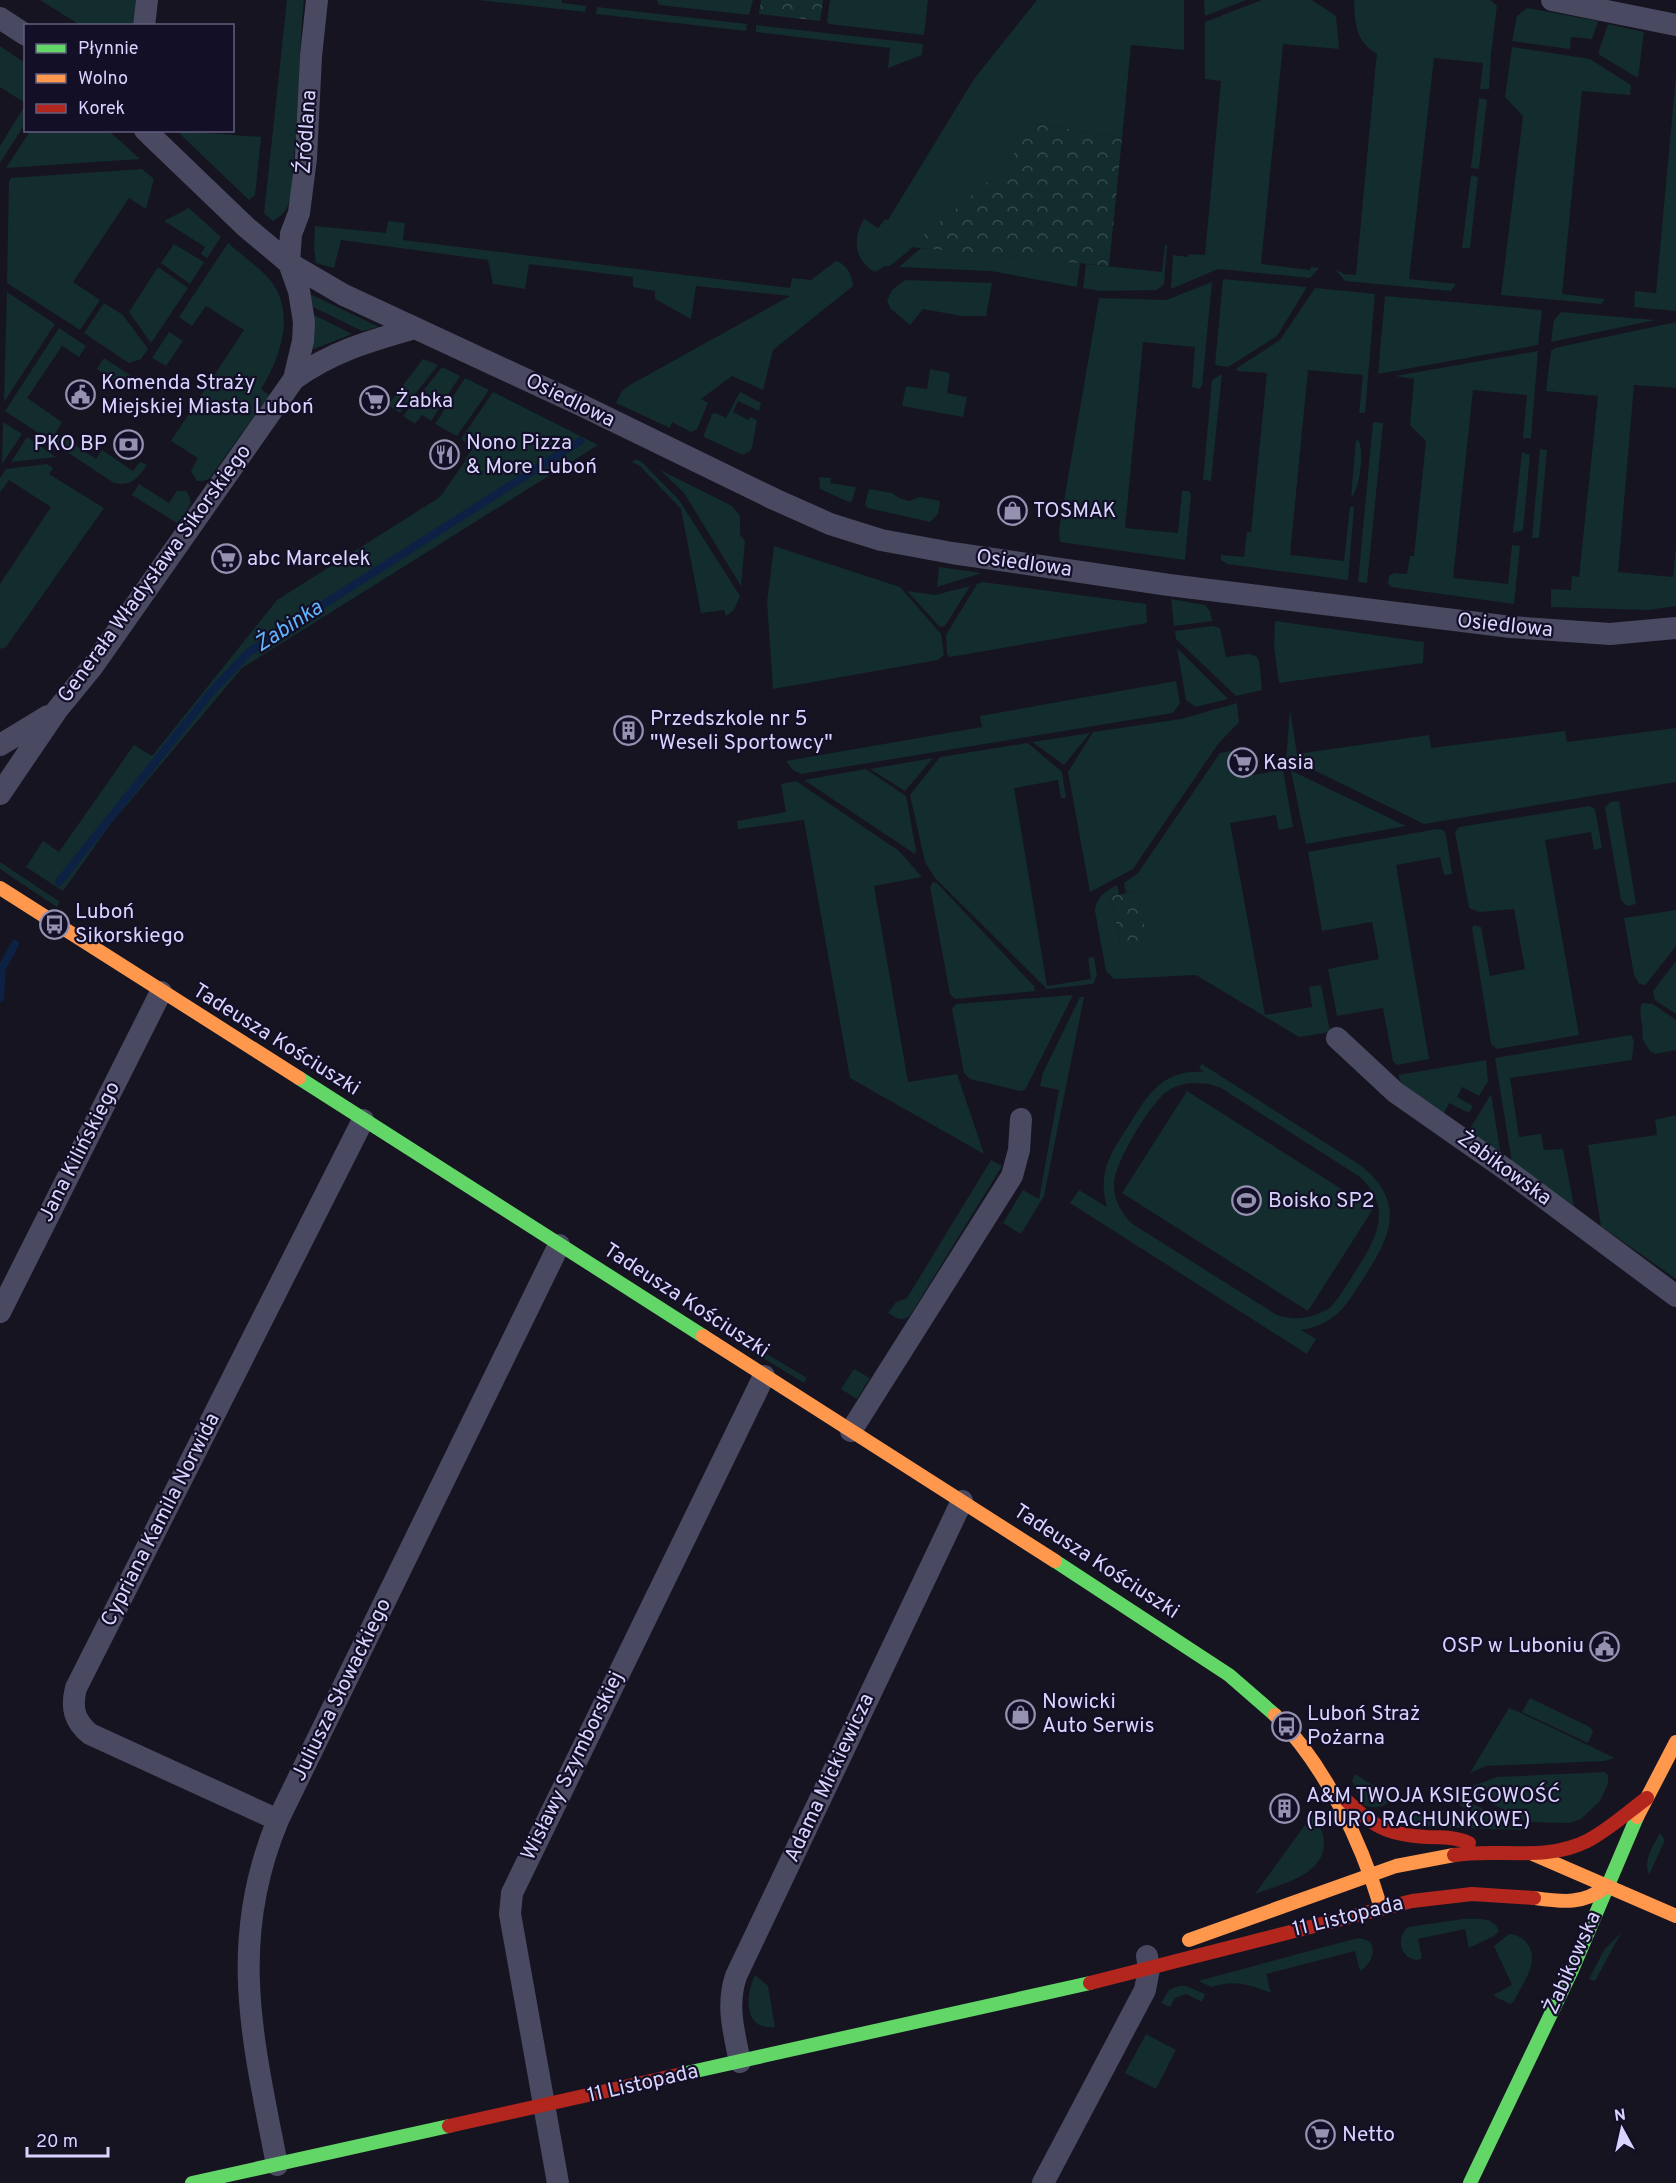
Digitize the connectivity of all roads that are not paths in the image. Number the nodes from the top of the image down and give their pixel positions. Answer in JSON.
{"nodes":[{"id":1,"x":147,"y":0,"type":"edge"},
{"id":2,"x":317,"y":0,"type":"edge"},
{"id":3,"x":1552,"y":0,"type":"edge"},
{"id":4,"x":0,"y":18,"type":"edge"},
{"id":5,"x":144,"y":24,"type":"edge"},
{"id":6,"x":1676,"y":25,"type":"edge"},
{"id":7,"x":24,"y":34,"type":"edge"},
{"id":8,"x":147,"y":132,"type":"edge"},
{"id":9,"x":289,"y":263,"type":"junction"},
{"id":10,"x":415,"y":328,"type":"junction"},
{"id":11,"x":294,"y":379,"type":"junction"},
{"id":12,"x":1676,"y":628,"type":"edge"},
{"id":13,"x":57,"y":710,"type":"junction"},
{"id":14,"x":0,"y":745,"type":"edge"},
{"id":15,"x":0,"y":794,"type":"edge"},
{"id":16,"x":0,"y":888,"type":"edge"},
{"id":17,"x":161,"y":992,"type":"junction"},
{"id":18,"x":1336,"y":1038,"type":"dead end"},
{"id":19,"x":1021,"y":1119,"type":"dead end"},
{"id":20,"x":363,"y":1120,"type":"junction"},
{"id":21,"x":559,"y":1245,"type":"junction"},
{"id":22,"x":1676,"y":1296,"type":"edge"},
{"id":23,"x":0,"y":1312,"type":"edge"},
{"id":24,"x":764,"y":1376,"type":"junction"},
{"id":25,"x":851,"y":1431,"type":"junction"},
{"id":26,"x":962,"y":1501,"type":"junction"},
{"id":27,"x":1676,"y":1742,"type":"edge"},
{"id":28,"x":1324,"y":1778,"type":"junction"},
{"id":29,"x":1647,"y":1798,"type":"junction"},
{"id":30,"x":278,"y":1820,"type":"junction"},
{"id":31,"x":1482,"y":1852,"type":"junction"},
{"id":32,"x":1532,"y":1853,"type":"junction"},
{"id":33,"x":1371,"y":1874,"type":"junction"},
{"id":34,"x":1607,"y":1886,"type":"junction"},
{"id":35,"x":1547,"y":1900,"type":"junction"},
{"id":36,"x":1381,"y":1908,"type":"junction"},
{"id":37,"x":1676,"y":1916,"type":"edge"},
{"id":38,"x":1562,"y":1918,"type":"dead end"},
{"id":39,"x":1571,"y":1937,"type":"dead end"},
{"id":40,"x":1174,"y":1945,"type":"dead end"},
{"id":41,"x":1152,"y":1958,"type":"junction"},
{"id":42,"x":1572,"y":1970,"type":"junction"},
{"id":43,"x":740,"y":2061,"type":"junction"},
{"id":44,"x":544,"y":2106,"type":"junction"},
{"id":45,"x":277,"y":2165,"type":"junction"},
{"id":46,"x":195,"y":2183,"type":"edge"},
{"id":47,"x":558,"y":2183,"type":"edge"},
{"id":48,"x":1043,"y":2183,"type":"edge"},
{"id":49,"x":1470,"y":2183,"type":"edge"}],
"edges":[{"from":1,"to":5,"type":"street"},
{"from":2,"to":9,"type":"street","name":"Źródlana"},
{"from":3,"to":6,"type":"street"},
{"from":4,"to":7,"type":"street"},
{"from":8,"to":9,"type":"street"},
{"from":9,"to":10,"type":"street"},
{"from":9,"to":11,"type":"street","name":"Generała Władysława Sikorskiego"},
{"from":10,"to":11,"type":"street","name":"Generała Władysława Sikorskiego"},
{"from":10,"to":12,"type":"street","name":"Osiedlowa"},
{"from":11,"to":13,"type":"street","name":"Generała Władysława Sikorskiego"},
{"from":13,"to":14,"type":"street","name":"Generała Władysława Sikorskiego"},
{"from":13,"to":15,"type":"street","name":"Generała Władysława Sikorskiego"},
{"from":16,"to":17,"type":"street","name":"Tadeusza Kościuszki"},
{"from":17,"to":20,"type":"street","name":"Tadeusza Kościuszki"},
{"from":17,"to":23,"type":"street","name":"Jana Kilińskiego"},
{"from":18,"to":22,"type":"street","name":"Żabikowska"},
{"from":19,"to":25,"type":"street"},
{"from":20,"to":21,"type":"street","name":"Tadeusza Kościuszki"},
{"from":20,"to":30,"type":"street","name":"Cypriana Kamila Norwida"},
{"from":21,"to":24,"type":"street","name":"Tadeusza Kościuszki"},
{"from":21,"to":30,"type":"street","name":"Juliusza Słowackiego"},
{"from":24,"to":25,"type":"street","name":"Tadeusza Kościuszki"},
{"from":24,"to":44,"type":"street","name":"Wisławy Szymborskiej"},
{"from":25,"to":26,"type":"street","name":"Tadeusza Kościuszki"},
{"from":26,"to":28,"type":"street","name":"Tadeusza Kościuszki"},
{"from":26,"to":43,"type":"street","name":"Adama Mickiewicza"},
{"from":27,"to":29,"type":"street","name":"Żabikowska"},
{"from":28,"to":31,"type":"street","name":"Tadeusza Kościuszki"},
{"from":28,"to":33,"type":"street","name":"Tadeusza Kościuszki"},
{"from":29,"to":32,"type":"street"},
{"from":29,"to":34,"type":"street","name":"Żabikowska"},
{"from":30,"to":45,"type":"street","name":"Juliusza Słowackiego"},
{"from":31,"to":32,"type":"street","name":"11 Listopada"},
{"from":31,"to":33,"type":"street","name":"11 Listopada"},
{"from":32,"to":34,"type":"street"},
{"from":33,"to":36,"type":"street","name":"Tadeusza Kościuszki"},
{"from":33,"to":40,"type":"street","name":"11 Listopada"},
{"from":34,"to":35,"type":"street","name":"11 Listopada"},
{"from":34,"to":37,"type":"street"},
{"from":34,"to":42,"type":"street","name":"Żabikowska"},
{"from":35,"to":36,"type":"street","name":"11 Listopada"},
{"from":35,"to":38,"type":"street"},
{"from":36,"to":41,"type":"street","name":"11 Listopada"},
{"from":39,"to":42,"type":"street"},
{"from":41,"to":43,"type":"street","name":"11 Listopada"},
{"from":41,"to":48,"type":"street"},
{"from":42,"to":49,"type":"street","name":"Żabikowska"},
{"from":43,"to":44,"type":"street","name":"11 Listopada"},
{"from":44,"to":45,"type":"street","name":"11 Listopada"},
{"from":44,"to":47,"type":"street","name":"Wisławy Szymborskiej"},
{"from":45,"to":46,"type":"street","name":"11 Listopada"}]}
